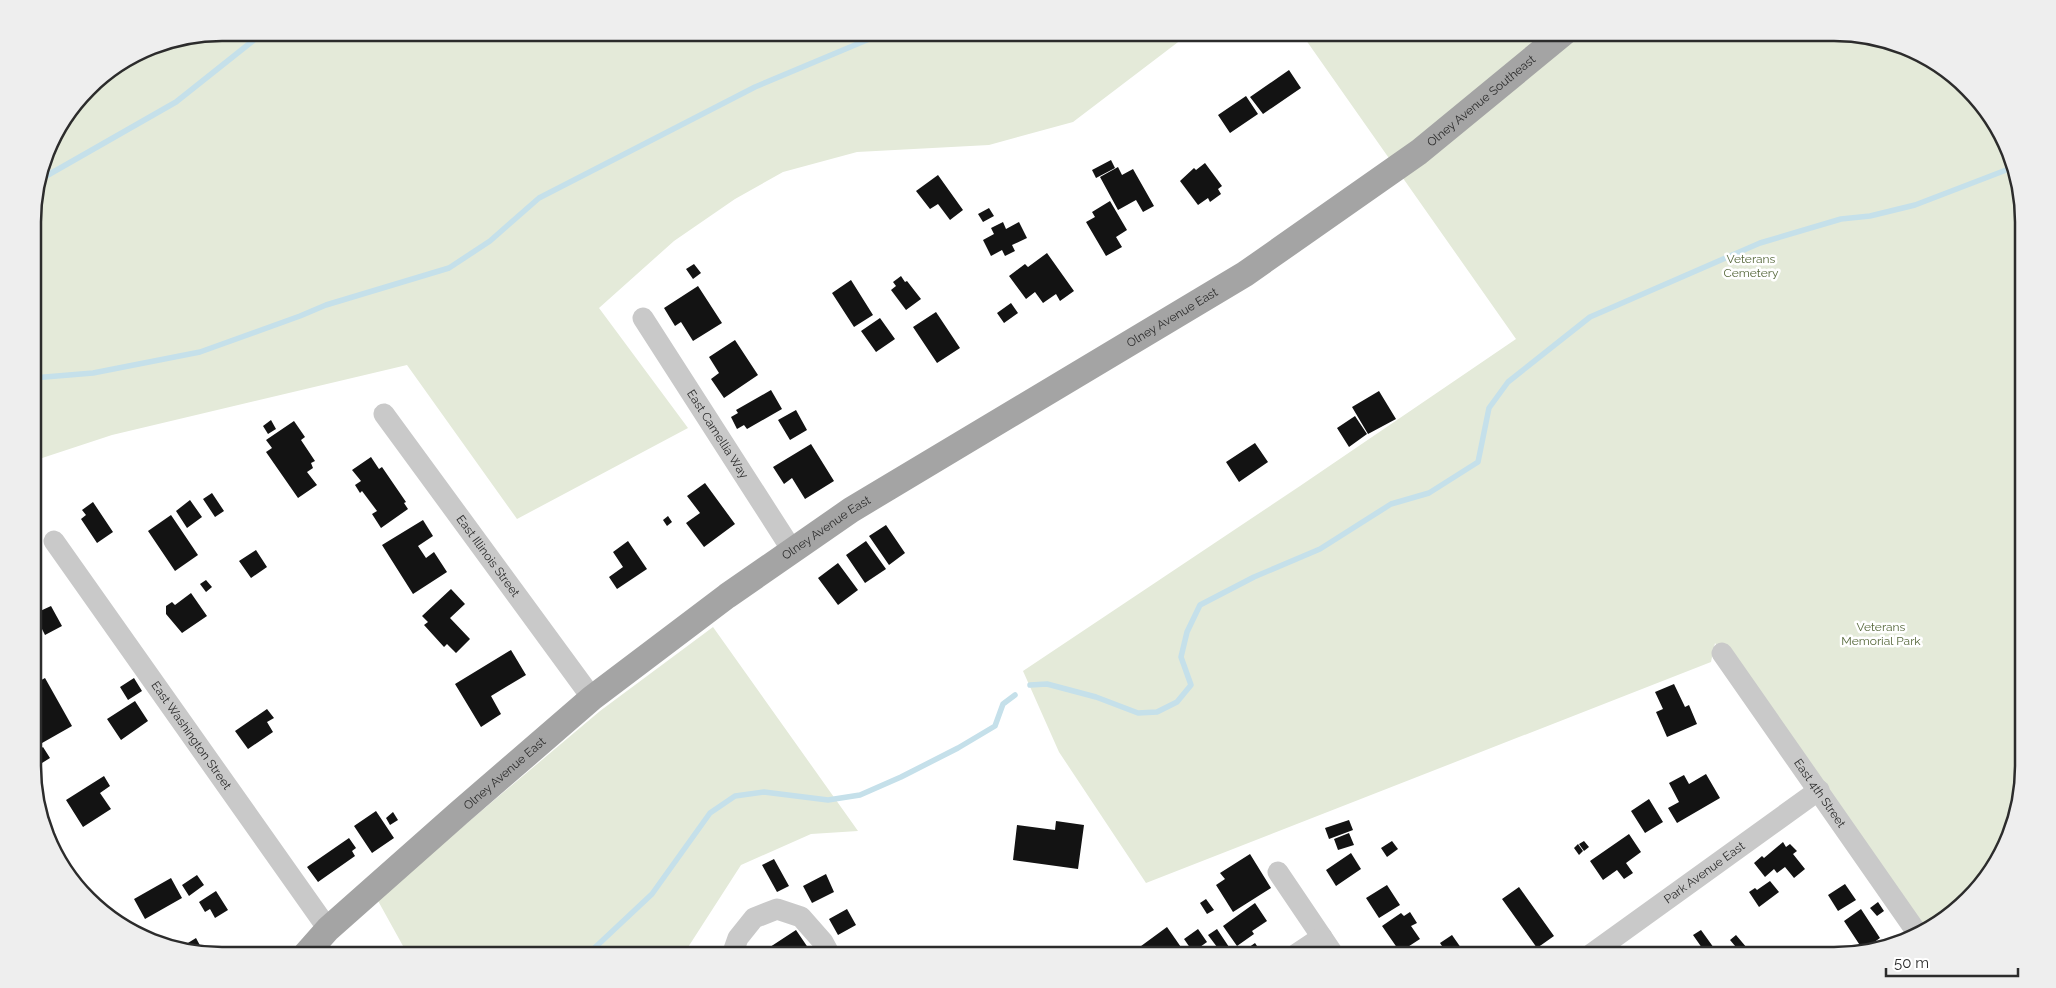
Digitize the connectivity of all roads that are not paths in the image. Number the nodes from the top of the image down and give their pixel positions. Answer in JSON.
{"nodes":[{"id":1,"x":1554,"y":41,"type":"edge"},
{"id":2,"x":1397,"y":168,"type":"joint"},
{"id":3,"x":644,"y":318,"type":"dead end"},
{"id":4,"x":384,"y":414,"type":"dead end"},
{"id":5,"x":54,"y":540,"type":"dead end"},
{"id":6,"x":792,"y":550,"type":"junction"},
{"id":7,"x":1722,"y":654,"type":"dead end"},
{"id":8,"x":592,"y":698,"type":"junction"},
{"id":9,"x":1819,"y":790,"type":"junction"},
{"id":10,"x":1278,"y":872,"type":"dead end"},
{"id":11,"x":1914,"y":928,"type":"edge"},
{"id":12,"x":328,"y":930,"type":"junction"},
{"id":13,"x":1322,"y":937,"type":"junction"},
{"id":14,"x":313,"y":947,"type":"edge"},
{"id":15,"x":735,"y":947,"type":"edge"},
{"id":16,"x":826,"y":947,"type":"edge"},
{"id":17,"x":1307,"y":947,"type":"edge"},
{"id":18,"x":1329,"y":947,"type":"edge"},
{"id":19,"x":1601,"y":947,"type":"edge"}],
"edges":[{"from":1,"to":2,"type":"main road","name":"Olney Avenue Southeast"},
{"from":2,"to":6,"type":"main road","name":"Olney Avenue East"},
{"from":3,"to":6,"type":"street","name":"East Camellia Way"},
{"from":4,"to":8,"type":"street","name":"East Illinois Street"},
{"from":5,"to":12,"type":"street","name":"East Washington Street"},
{"from":6,"to":8,"type":"main road","name":"Olney Avenue East"},
{"from":7,"to":9,"type":"street","name":"East 4th Street"},
{"from":8,"to":12,"type":"main road","name":"Olney Avenue East"},
{"from":9,"to":11,"type":"street","name":"East 4th Street"},
{"from":9,"to":19,"type":"street","name":"Park Avenue East"},
{"from":10,"to":13,"type":"street"},
{"from":12,"to":14,"type":"main road","name":"Olney Avenue East"},
{"from":13,"to":17,"type":"street"},
{"from":13,"to":18,"type":"street"},
{"from":15,"to":16,"type":"street"}]}
